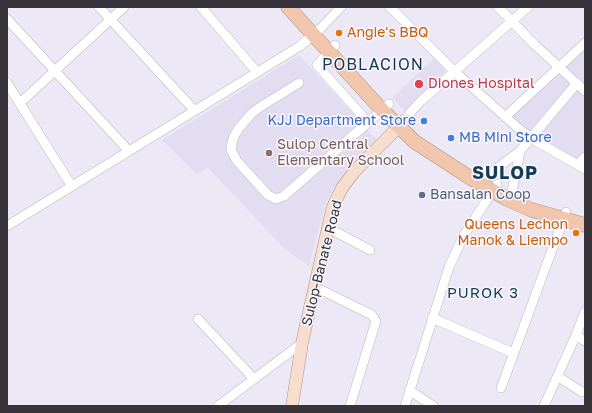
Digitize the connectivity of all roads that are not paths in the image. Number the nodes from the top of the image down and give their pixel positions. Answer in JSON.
{"nodes":[{"id":1,"x":99,"y":7,"type":"edge"},
{"id":2,"x":124,"y":7,"type":"edge"},
{"id":3,"x":201,"y":7,"type":"edge"},
{"id":4,"x":288,"y":7,"type":"edge"},
{"id":5,"x":301,"y":7,"type":"edge"},
{"id":6,"x":341,"y":7,"type":"edge"},
{"id":7,"x":390,"y":7,"type":"edge"},
{"id":8,"x":498,"y":7,"type":"edge"},
{"id":9,"x":528,"y":7,"type":"edge"},
{"id":10,"x":7,"y":19,"type":"edge"},
{"id":11,"x":110,"y":19,"type":"junction"},
{"id":12,"x":512,"y":21,"type":"junction"},
{"id":13,"x":317,"y":32,"type":"junction"},
{"id":14,"x":585,"y":42,"type":"edge"},
{"id":15,"x":332,"y":49,"type":"junction"},
{"id":16,"x":559,"y":67,"type":"junction"},
{"id":17,"x":56,"y":71,"type":"junction"},
{"id":18,"x":257,"y":72,"type":"junction"},
{"id":19,"x":455,"y":72,"type":"junction"},
{"id":20,"x":7,"y":83,"type":"edge"},
{"id":21,"x":299,"y":83,"type":"dead end"},
{"id":22,"x":576,"y":83,"type":"junction"},
{"id":23,"x":585,"y":91,"type":"edge"},
{"id":24,"x":20,"y":103,"type":"junction"},
{"id":25,"x":385,"y":107,"type":"junction"},
{"id":26,"x":194,"y":110,"type":"junction"},
{"id":27,"x":505,"y":117,"type":"junction"},
{"id":28,"x":368,"y":122,"type":"junction"},
{"id":29,"x":402,"y":124,"type":"junction"},
{"id":30,"x":530,"y":138,"type":"junction"},
{"id":31,"x":128,"y":150,"type":"junction"},
{"id":32,"x":520,"y":151,"type":"junction"},
{"id":33,"x":585,"y":157,"type":"edge"},
{"id":34,"x":582,"y":167,"type":"edge"},
{"id":35,"x":491,"y":184,"type":"junction"},
{"id":36,"x":71,"y":185,"type":"junction"},
{"id":37,"x":512,"y":192,"type":"junction"},
{"id":38,"x":564,"y":216,"type":"junction"},
{"id":39,"x":585,"y":216,"type":"edge"},
{"id":40,"x":585,"y":225,"type":"edge"},
{"id":41,"x":7,"y":226,"type":"edge"},
{"id":42,"x":328,"y":228,"type":"junction"},
{"id":43,"x":370,"y":250,"type":"dead end"},
{"id":44,"x":315,"y":287,"type":"junction"},
{"id":45,"x":585,"y":312,"type":"edge"},
{"id":46,"x":432,"y":318,"type":"junction"},
{"id":47,"x":198,"y":319,"type":"dead end"},
{"id":48,"x":576,"y":335,"type":"junction"},
{"id":49,"x":585,"y":341,"type":"edge"},
{"id":50,"x":302,"y":343,"type":"junction"},
{"id":51,"x":513,"y":353,"type":"junction"},
{"id":52,"x":557,"y":376,"type":"junction"},
{"id":53,"x":254,"y":380,"type":"junction"},
{"id":54,"x":501,"y":388,"type":"dead end"},
{"id":55,"x":410,"y":390,"type":"junction"},
{"id":56,"x":582,"y":392,"type":"dead end"},
{"id":57,"x":218,"y":406,"type":"edge"},
{"id":58,"x":292,"y":406,"type":"edge"},
{"id":59,"x":350,"y":406,"type":"edge"},
{"id":60,"x":404,"y":406,"type":"edge"},
{"id":61,"x":433,"y":406,"type":"edge"},
{"id":62,"x":544,"y":406,"type":"edge"}],
"edges":[{"from":1,"to":11,"type":"street"},
{"from":2,"to":11,"type":"street"},
{"from":3,"to":18,"type":"street"},
{"from":4,"to":13,"type":"highway"},
{"from":5,"to":13,"type":"highway"},
{"from":6,"to":13,"type":"street"},
{"from":7,"to":19,"type":"street"},
{"from":8,"to":12,"type":"street"},
{"from":9,"to":12,"type":"street"},
{"from":10,"to":17,"type":"street"},
{"from":11,"to":17,"type":"street"},
{"from":11,"to":26,"type":"street"},
{"from":12,"to":16,"type":"street"},
{"from":12,"to":19,"type":"street"},
{"from":13,"to":15,"type":"highway"},
{"from":13,"to":18,"type":"street"},
{"from":14,"to":16,"type":"street"},
{"from":15,"to":25,"type":"highway"},
{"from":15,"to":28,"type":"street"},
{"from":16,"to":22,"type":"street"},
{"from":16,"to":27,"type":"street"},
{"from":17,"to":24,"type":"street"},
{"from":17,"to":31,"type":"street"},
{"from":18,"to":26,"type":"street"},
{"from":19,"to":27,"type":"street"},
{"from":19,"to":29,"type":"street"},
{"from":20,"to":24,"type":"street"},
{"from":21,"to":28,"type":"street"},
{"from":22,"to":23,"type":"street"},
{"from":22,"to":30,"type":"street"},
{"from":24,"to":36,"type":"street"},
{"from":25,"to":28,"type":"street"},
{"from":25,"to":29,"type":"highway"},
{"from":26,"to":31,"type":"street"},
{"from":27,"to":30,"type":"street"},
{"from":29,"to":35,"type":"highway"},
{"from":29,"to":42,"type":"main road","name":"Sulop-Banate Road"},
{"from":30,"to":32,"type":"street"},
{"from":30,"to":34,"type":"street"},
{"from":31,"to":36,"type":"street"},
{"from":32,"to":35,"type":"street"},
{"from":32,"to":37,"type":"street"},
{"from":33,"to":34,"type":"street"},
{"from":35,"to":37,"type":"highway"},
{"from":35,"to":38,"type":"highway"},
{"from":35,"to":46,"type":"street"},
{"from":36,"to":41,"type":"street"},
{"from":37,"to":38,"type":"highway"},
{"from":38,"to":39,"type":"highway"},
{"from":38,"to":40,"type":"highway"},
{"from":38,"to":51,"type":"street"},
{"from":42,"to":43,"type":"street"},
{"from":42,"to":44,"type":"main road","name":"Sulop-Banate Road"},
{"from":44,"to":50,"type":"main road","name":"Sulop-Banate Road"},
{"from":44,"to":59,"type":"street"},
{"from":45,"to":48,"type":"street"},
{"from":46,"to":51,"type":"street"},
{"from":46,"to":55,"type":"street"},
{"from":47,"to":53,"type":"street"},
{"from":48,"to":49,"type":"street"},
{"from":48,"to":52,"type":"street"},
{"from":50,"to":53,"type":"street"},
{"from":50,"to":58,"type":"main road","name":"Sulop-Banate Road"},
{"from":51,"to":54,"type":"street"},
{"from":52,"to":56,"type":"street"},
{"from":52,"to":62,"type":"street"},
{"from":53,"to":57,"type":"street"},
{"from":55,"to":60,"type":"street"},
{"from":55,"to":61,"type":"street"}]}
